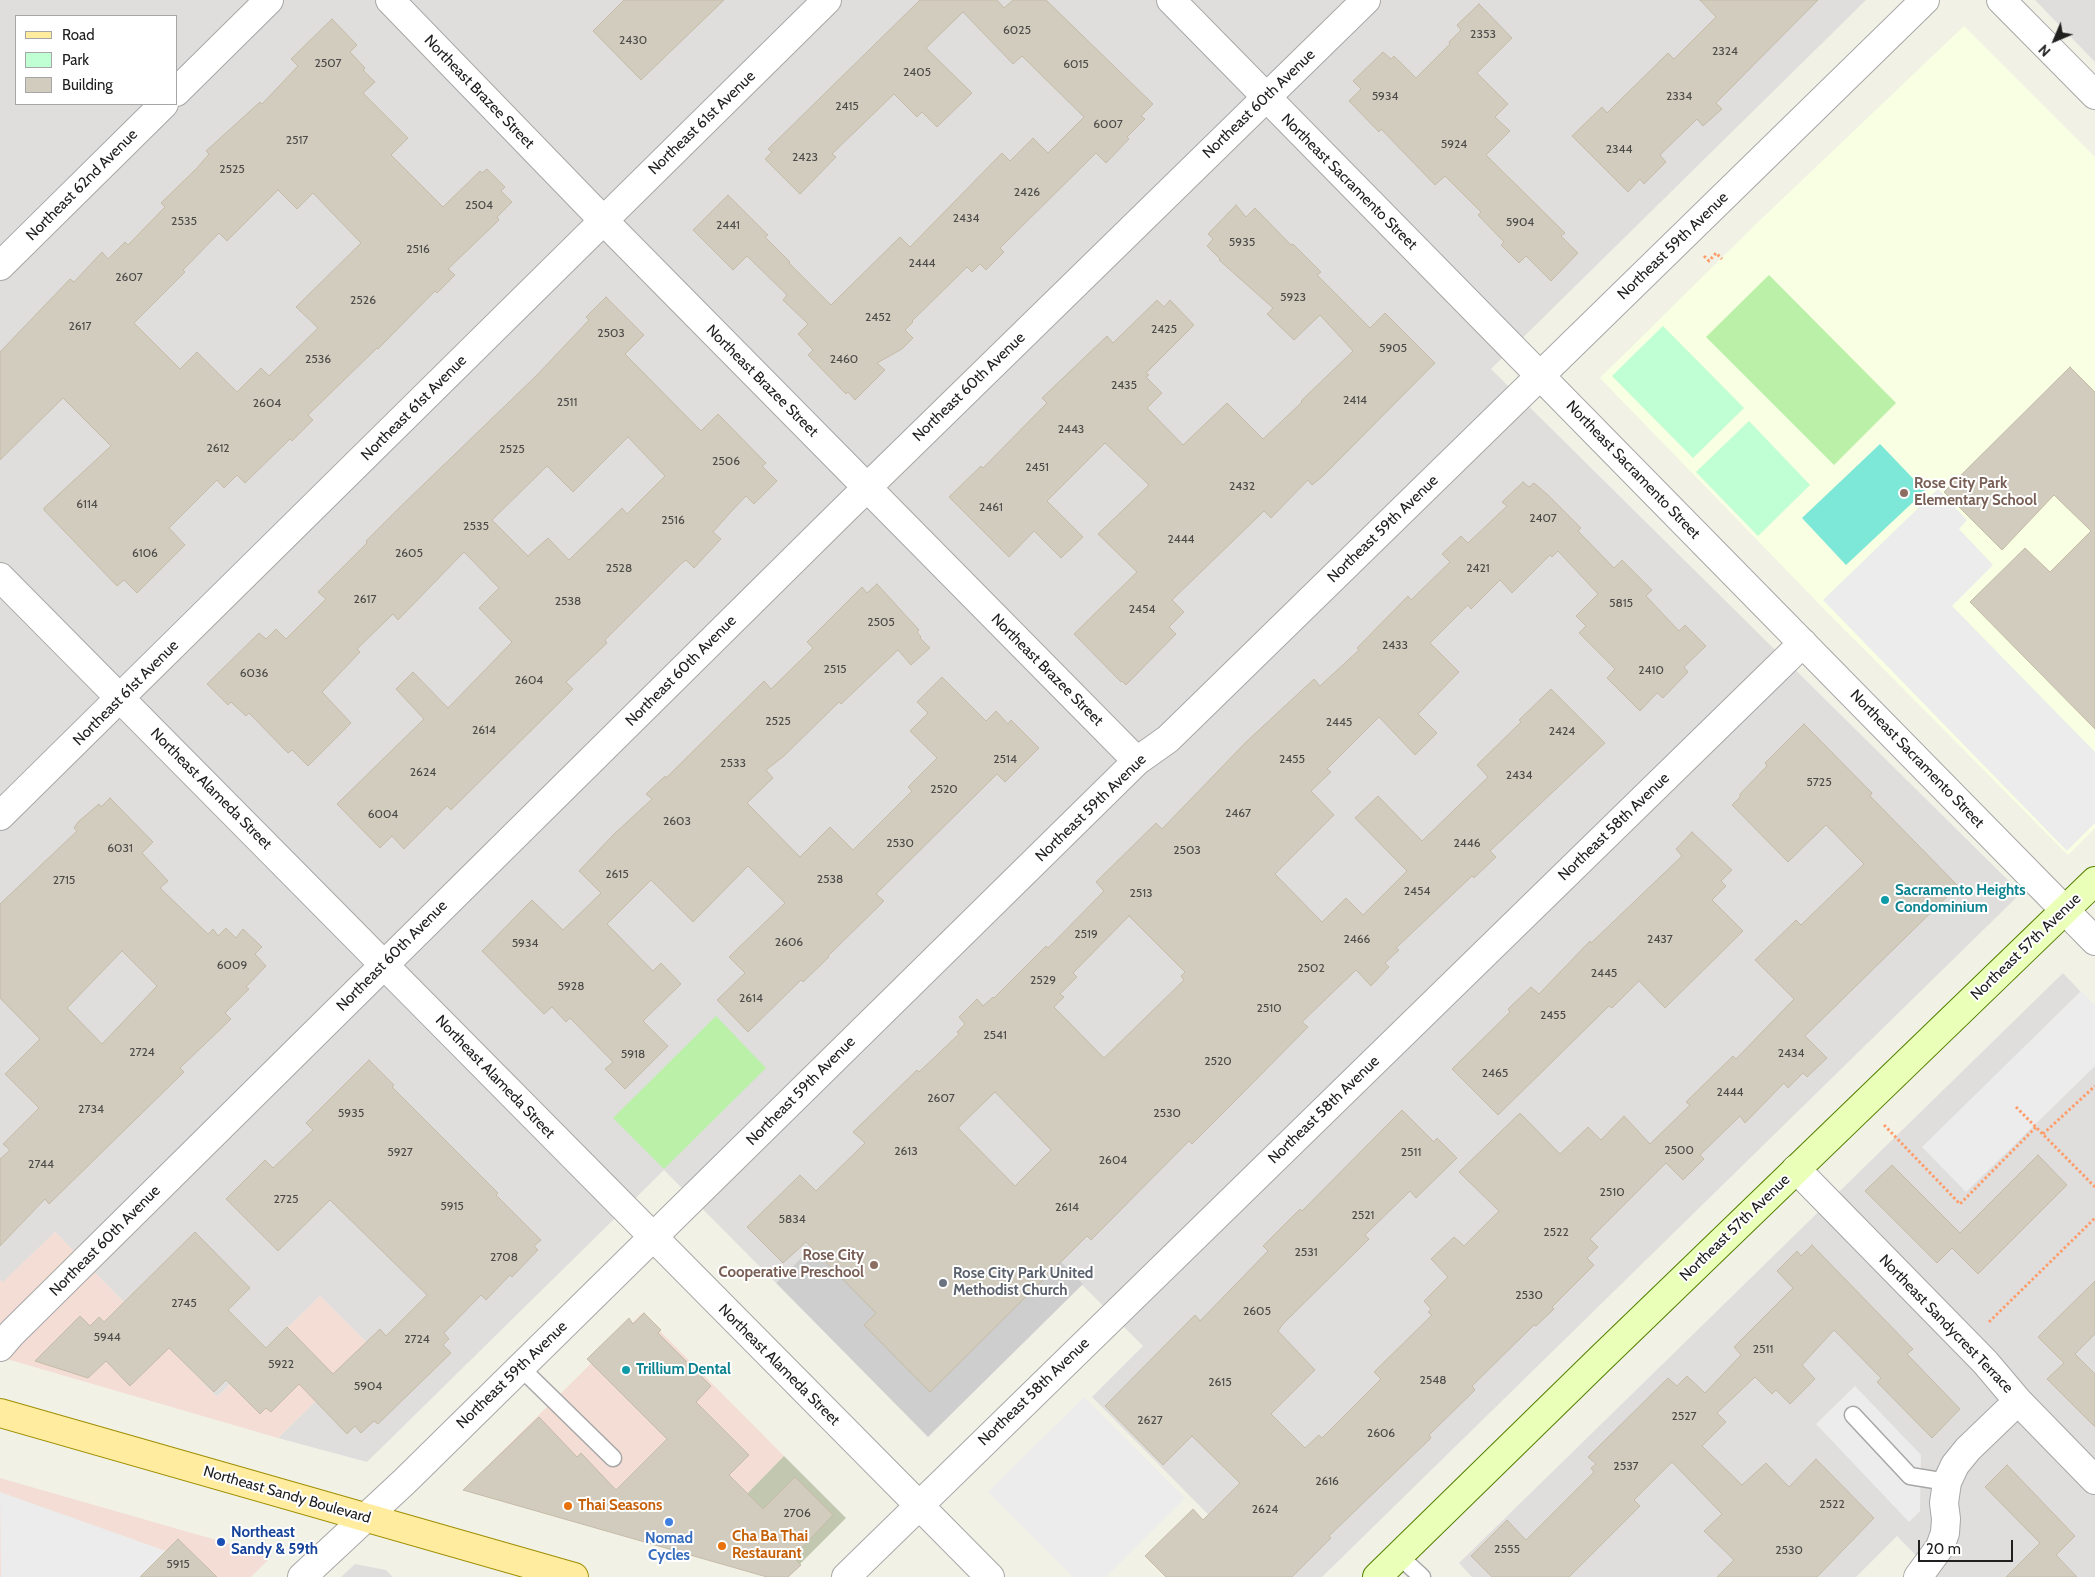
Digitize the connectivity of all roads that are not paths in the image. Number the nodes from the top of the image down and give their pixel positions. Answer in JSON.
{"nodes":[{"id":1,"x":270,"y":0,"type":"edge"},
{"id":2,"x":390,"y":0,"type":"edge"},
{"id":3,"x":827,"y":0,"type":"edge"},
{"id":4,"x":1171,"y":0,"type":"edge"},
{"id":5,"x":1366,"y":0,"type":"edge"},
{"id":6,"x":1925,"y":0,"type":"edge"},
{"id":7,"x":2001,"y":0,"type":"edge"},
{"id":8,"x":178,"y":90,"type":"edge"},
{"id":9,"x":2095,"y":95,"type":"edge"},
{"id":10,"x":1266,"y":98,"type":"junction"},
{"id":11,"x":163,"y":105,"type":"edge"},
{"id":12,"x":604,"y":220,"type":"junction"},
{"id":13,"x":0,"y":266,"type":"edge"},
{"id":14,"x":1540,"y":375,"type":"junction"},
{"id":15,"x":867,"y":488,"type":"junction"},
{"id":16,"x":0,"y":577,"type":"edge"},
{"id":17,"x":1803,"y":643,"type":"junction"},
{"id":18,"x":121,"y":698,"type":"junction"},
{"id":19,"x":1137,"y":760,"type":"junction"},
{"id":20,"x":0,"y":816,"type":"edge"},
{"id":21,"x":2095,"y":881,"type":"edge"},
{"id":22,"x":2064,"y":910,"type":"junction"},
{"id":23,"x":2095,"y":941,"type":"edge"},
{"id":24,"x":384,"y":964,"type":"junction"},
{"id":25,"x":1796,"y":1170,"type":"junction"},
{"id":26,"x":653,"y":1238,"type":"junction"},
{"id":27,"x":0,"y":1347,"type":"edge"},
{"id":28,"x":520,"y":1367,"type":"junction"},
{"id":29,"x":2018,"y":1401,"type":"junction"},
{"id":30,"x":0,"y":1413,"type":"edge"},
{"id":31,"x":1853,"y":1415,"type":"dead end"},
{"id":32,"x":613,"y":1458,"type":"dead end"},
{"id":33,"x":2095,"y":1480,"type":"edge"},
{"id":34,"x":1947,"y":1482,"type":"junction"},
{"id":35,"x":919,"y":1505,"type":"junction"},
{"id":36,"x":366,"y":1518,"type":"junction"},
{"id":37,"x":1398,"y":1555,"type":"junction"},
{"id":38,"x":302,"y":1577,"type":"edge"},
{"id":39,"x":574,"y":1577,"type":"edge"},
{"id":40,"x":846,"y":1577,"type":"edge"},
{"id":41,"x":990,"y":1577,"type":"edge"},
{"id":42,"x":1376,"y":1577,"type":"edge"},
{"id":43,"x":1422,"y":1577,"type":"edge"},
{"id":44,"x":1918,"y":1577,"type":"edge"}],
"edges":[{"from":1,"to":8,"type":"street"},
{"from":2,"to":12,"type":"street","name":"Northeast Brazee Street"},
{"from":3,"to":12,"type":"street","name":"Northeast 61st Avenue"},
{"from":4,"to":10,"type":"street","name":"Northeast Sacramento Street"},
{"from":5,"to":10,"type":"street","name":"Northeast 60th Avenue"},
{"from":6,"to":14,"type":"street","name":"Northeast 59th Avenue"},
{"from":7,"to":9,"type":"street"},
{"from":10,"to":14,"type":"street","name":"Northeast Sacramento Street"},
{"from":10,"to":15,"type":"street","name":"Northeast 60th Avenue"},
{"from":11,"to":13,"type":"street","name":"Northeast 62nd Avenue"},
{"from":12,"to":15,"type":"street","name":"Northeast Brazee Street"},
{"from":12,"to":18,"type":"street","name":"Northeast 61st Avenue"},
{"from":14,"to":17,"type":"street","name":"Northeast Sacramento Street"},
{"from":14,"to":19,"type":"street","name":"Northeast 59th Avenue"},
{"from":15,"to":19,"type":"street","name":"Northeast Brazee Street"},
{"from":15,"to":24,"type":"street","name":"Northeast 60th Avenue"},
{"from":16,"to":18,"type":"street","name":"Northeast Alameda Street"},
{"from":17,"to":22,"type":"street","name":"Northeast Sacramento Street"},
{"from":17,"to":35,"type":"street","name":"Northeast 58th Avenue"},
{"from":18,"to":20,"type":"street","name":"Northeast 61st Avenue"},
{"from":18,"to":24,"type":"street","name":"Northeast Alameda Street"},
{"from":19,"to":26,"type":"street","name":"Northeast 59th Avenue"},
{"from":21,"to":22,"type":"main road","name":"Northeast 57th Avenue"},
{"from":22,"to":23,"type":"street","name":"Northeast Sacramento Street"},
{"from":22,"to":25,"type":"main road","name":"Northeast 57th Avenue"},
{"from":24,"to":26,"type":"street","name":"Northeast Alameda Street"},
{"from":24,"to":27,"type":"street","name":"Northeast 60th Avenue"},
{"from":25,"to":29,"type":"street","name":"Northeast Sandycrest Terrace"},
{"from":25,"to":37,"type":"main road","name":"Northeast 57th Avenue"},
{"from":26,"to":28,"type":"street","name":"Northeast 59th Avenue"},
{"from":26,"to":35,"type":"street","name":"Northeast Alameda Street"},
{"from":28,"to":32,"type":"lane"},
{"from":28,"to":36,"type":"street","name":"Northeast 59th Avenue"},
{"from":29,"to":33,"type":"street","name":"Northeast Sandycrest Terrace"},
{"from":29,"to":34,"type":"street"},
{"from":30,"to":36,"type":"main road","name":"Northeast Sandy Boulevard"},
{"from":31,"to":34,"type":"lane"},
{"from":34,"to":44,"type":"street"},
{"from":35,"to":40,"type":"street","name":"Northeast 58th Avenue"},
{"from":35,"to":41,"type":"street","name":"Northeast Alameda Street"},
{"from":36,"to":38,"type":"street","name":"Northeast 59th Avenue"},
{"from":36,"to":39,"type":"main road","name":"Northeast Sandy Boulevard"},
{"from":37,"to":42,"type":"main road","name":"Northeast 57th Avenue"},
{"from":37,"to":43,"type":"lane"}]}
